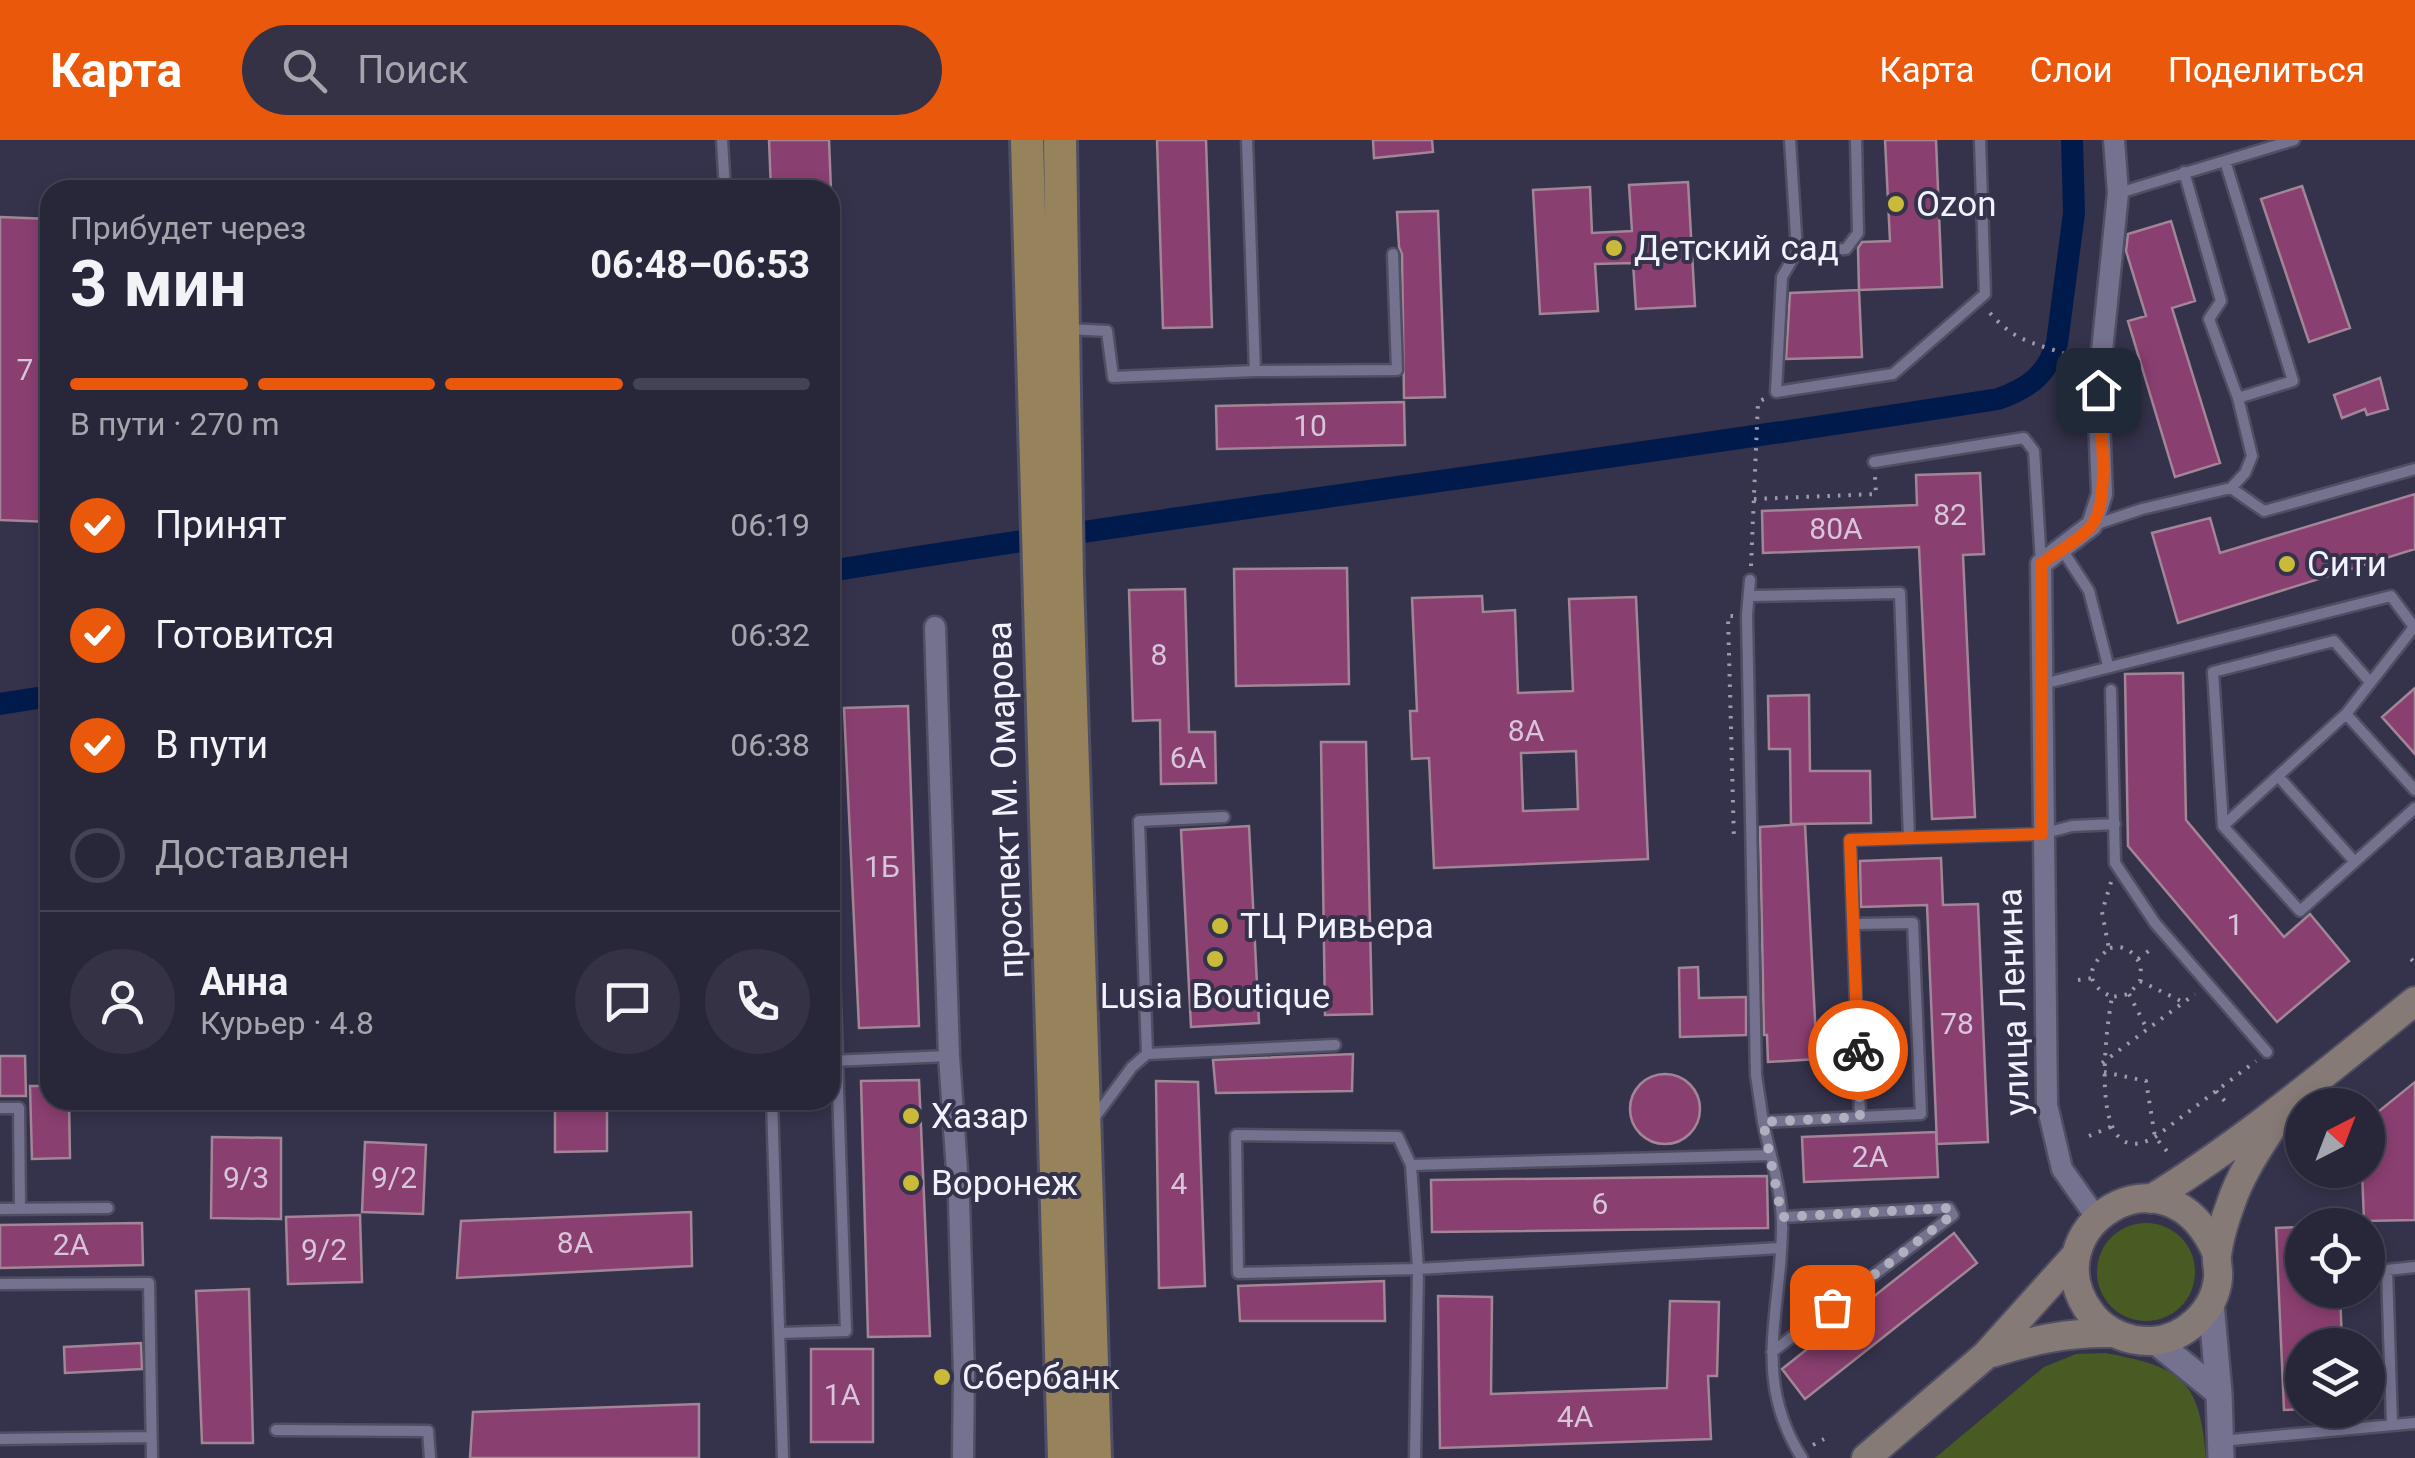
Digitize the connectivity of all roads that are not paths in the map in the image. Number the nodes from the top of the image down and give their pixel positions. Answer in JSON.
{"nodes":[{"id":1,"x":722,"y":140,"type":"edge"},
{"id":2,"x":1027,"y":140,"type":"edge"},
{"id":3,"x":1060,"y":140,"type":"edge"},
{"id":4,"x":1247,"y":140,"type":"edge"},
{"id":5,"x":1790,"y":140,"type":"edge"},
{"id":6,"x":1856,"y":140,"type":"edge"},
{"id":7,"x":1980,"y":140,"type":"edge"},
{"id":8,"x":2114,"y":140,"type":"edge"},
{"id":9,"x":2294,"y":140,"type":"edge"},
{"id":10,"x":2225,"y":161,"type":"junction"},
{"id":11,"x":2184,"y":172,"type":"junction"},
{"id":12,"x":724,"y":180,"type":"edge"},
{"id":13,"x":2118,"y":193,"type":"junction"},
{"id":14,"x":1797,"y":252,"type":"junction"},
{"id":15,"x":1394,"y":254,"type":"dead end"},
{"id":16,"x":1062,"y":329,"type":"junction"},
{"id":17,"x":1255,"y":371,"type":"junction"},
{"id":18,"x":2238,"y":398,"type":"junction"},
{"id":19,"x":1874,"y":462,"type":"road end"},
{"id":20,"x":2415,"y":469,"type":"edge"},
{"id":21,"x":2231,"y":488,"type":"junction"},
{"id":22,"x":1052,"y":518,"type":"junction"},
{"id":23,"x":2092,"y":525,"type":"junction"},
{"id":24,"x":2061,"y":548,"type":"junction"},
{"id":25,"x":2041,"y":564,"type":"junction"},
{"id":26,"x":1053,"y":580,"type":"junction"},
{"id":27,"x":1750,"y":580,"type":"road end"},
{"id":28,"x":1749,"y":596,"type":"junction"},
{"id":29,"x":2414,"y":626,"type":"edge"},
{"id":30,"x":934,"y":627,"type":"dead end"},
{"id":31,"x":2108,"y":665,"type":"junction"},
{"id":32,"x":2370,"y":682,"type":"junction"},
{"id":33,"x":2040,"y":685,"type":"junction"},
{"id":34,"x":2111,"y":690,"type":"dead end"},
{"id":35,"x":2346,"y":714,"type":"junction"},
{"id":36,"x":2278,"y":776,"type":"junction"},
{"id":37,"x":2415,"y":790,"type":"edge"},
{"id":38,"x":2415,"y":808,"type":"edge"},
{"id":39,"x":1224,"y":817,"type":"dead end"},
{"id":40,"x":2114,"y":824,"type":"junction"},
{"id":41,"x":2223,"y":826,"type":"junction"},
{"id":42,"x":2042,"y":834,"type":"junction"},
{"id":43,"x":1910,"y":838,"type":"junction"},
{"id":44,"x":2355,"y":862,"type":"junction"},
{"id":45,"x":1853,"y":924,"type":"junction"},
{"id":46,"x":2415,"y":1001,"type":"edge"},
{"id":47,"x":1335,"y":1045,"type":"dead end"},
{"id":48,"x":2267,"y":1052,"type":"road end"},
{"id":49,"x":1147,"y":1054,"type":"junction"},
{"id":50,"x":948,"y":1056,"type":"junction"},
{"id":51,"x":840,"y":1060,"type":"edge"},
{"id":52,"x":2307,"y":1088,"type":"edge"},
{"id":53,"x":2285,"y":1105,"type":"edge"},
{"id":54,"x":2285,"y":1107,"type":"edge"},
{"id":55,"x":0,"y":1108,"type":"edge"},
{"id":56,"x":772,"y":1110,"type":"edge"},
{"id":57,"x":836,"y":1110,"type":"edge"},
{"id":58,"x":1860,"y":1117,"type":"junction"},
{"id":59,"x":1763,"y":1122,"type":"junction"},
{"id":60,"x":1770,"y":1155,"type":"junction"},
{"id":61,"x":1410,"y":1165,"type":"junction"},
{"id":62,"x":2151,"y":1199,"type":"junction"},
{"id":63,"x":108,"y":1208,"type":"dead end"},
{"id":64,"x":0,"y":1209,"type":"edge"},
{"id":65,"x":20,"y":1209,"type":"junction"},
{"id":66,"x":1782,"y":1217,"type":"junction"},
{"id":67,"x":2096,"y":1217,"type":"junction"},
{"id":68,"x":1086,"y":1238,"type":"junction"},
{"id":69,"x":1781,"y":1248,"type":"junction"},
{"id":70,"x":2217,"y":1254,"type":"junction"},
{"id":71,"x":2076,"y":1255,"type":"junction"},
{"id":72,"x":2415,"y":1266,"type":"edge"},
{"id":73,"x":1418,"y":1269,"type":"junction"},
{"id":74,"x":0,"y":1284,"type":"edge"},
{"id":75,"x":2211,"y":1303,"type":"junction"},
{"id":76,"x":780,"y":1333,"type":"junction"},
{"id":77,"x":2112,"y":1333,"type":"junction"},
{"id":78,"x":2155,"y":1341,"type":"junction"},
{"id":79,"x":1772,"y":1352,"type":"junction"},
{"id":80,"x":1986,"y":1355,"type":"junction"},
{"id":81,"x":2220,"y":1393,"type":"junction"},
{"id":82,"x":2415,"y":1422,"type":"edge"},
{"id":83,"x":2392,"y":1425,"type":"junction"},
{"id":84,"x":276,"y":1430,"type":"dead end"},
{"id":85,"x":152,"y":1437,"type":"junction"},
{"id":86,"x":0,"y":1439,"type":"edge"},
{"id":87,"x":2220,"y":1450,"type":"edge"},
{"id":88,"x":152,"y":1458,"type":"edge"},
{"id":89,"x":430,"y":1458,"type":"edge"},
{"id":90,"x":784,"y":1458,"type":"edge"},
{"id":91,"x":963,"y":1458,"type":"edge"},
{"id":92,"x":1064,"y":1458,"type":"edge"},
{"id":93,"x":1095,"y":1458,"type":"edge"},
{"id":94,"x":1415,"y":1458,"type":"edge"},
{"id":95,"x":1802,"y":1458,"type":"edge"},
{"id":96,"x":1866,"y":1458,"type":"edge"}],
"edges":[{"from":1,"to":12,"type":"lane"},
{"from":2,"to":22,"type":"main road","name":"проспект М. Омарова"},
{"from":3,"to":16,"type":"main road","name":"проспект М. Омарова"},
{"from":4,"to":17,"type":"lane"},
{"from":5,"to":14,"type":"lane"},
{"from":6,"to":14,"type":"lane"},
{"from":7,"to":14,"type":"lane"},
{"from":8,"to":13,"type":"street"},
{"from":9,"to":10,"type":"lane"},
{"from":10,"to":11,"type":"lane"},
{"from":10,"to":18,"type":"lane"},
{"from":11,"to":13,"type":"lane"},
{"from":11,"to":18,"type":"lane"},
{"from":13,"to":23,"type":"street"},
{"from":15,"to":17,"type":"lane"},
{"from":16,"to":17,"type":"lane"},
{"from":16,"to":22,"type":"main road","name":"проспект М. Омарова"},
{"from":18,"to":21,"type":"lane"},
{"from":19,"to":25,"type":"lane"},
{"from":20,"to":21,"type":"lane"},
{"from":21,"to":23,"type":"lane"},
{"from":22,"to":26,"type":"main road","name":"проспект М. Омарова"},
{"from":23,"to":24,"type":"street"},
{"from":24,"to":25,"type":"street"},
{"from":24,"to":31,"type":"lane"},
{"from":25,"to":33,"type":"street","name":"улица Ленина"},
{"from":26,"to":68,"type":"main road","name":"проспект М. Омарова"},
{"from":26,"to":92,"type":"main road","name":"проспект М. Омарова"},
{"from":27,"to":28,"type":"lane"},
{"from":28,"to":43,"type":"lane"},
{"from":28,"to":59,"type":"lane"},
{"from":29,"to":31,"type":"lane"},
{"from":29,"to":32,"type":"lane"},
{"from":30,"to":50,"type":"street"},
{"from":31,"to":33,"type":"lane"},
{"from":32,"to":35,"type":"lane"},
{"from":32,"to":41,"type":"lane"},
{"from":33,"to":42,"type":"street","name":"улица Ленина"},
{"from":34,"to":40,"type":"lane"},
{"from":35,"to":36,"type":"lane"},
{"from":35,"to":37,"type":"lane"},
{"from":36,"to":41,"type":"lane"},
{"from":36,"to":44,"type":"lane"},
{"from":38,"to":44,"type":"lane"},
{"from":39,"to":49,"type":"lane"},
{"from":40,"to":42,"type":"lane"},
{"from":40,"to":48,"type":"lane"},
{"from":41,"to":44,"type":"lane"},
{"from":42,"to":43,"type":"lane"},
{"from":42,"to":67,"type":"street","name":"улица Ленина"},
{"from":43,"to":45,"type":"lane"},
{"from":45,"to":58,"type":"lane"},
{"from":45,"to":58,"type":"lane"},
{"from":46,"to":52,"type":"main road"},
{"from":47,"to":49,"type":"lane"},
{"from":49,"to":68,"type":"lane"},
{"from":50,"to":51,"type":"lane"},
{"from":50,"to":91,"type":"street"},
{"from":53,"to":62,"type":"main road"},
{"from":54,"to":70,"type":"main road"},
{"from":55,"to":65,"type":"lane"},
{"from":56,"to":76,"type":"lane"},
{"from":57,"to":76,"type":"lane"},
{"from":58,"to":59,"type":"lane"},
{"from":59,"to":60,"type":"lane"},
{"from":60,"to":61,"type":"lane"},
{"from":60,"to":66,"type":"lane"},
{"from":61,"to":73,"type":"lane"},
{"from":61,"to":73,"type":"lane"},
{"from":62,"to":67,"type":"main road"},
{"from":62,"to":70,"type":"main road"},
{"from":63,"to":65,"type":"lane"},
{"from":64,"to":65,"type":"lane"},
{"from":66,"to":69,"type":"lane"},
{"from":66,"to":79,"type":"lane"},
{"from":67,"to":71,"type":"main road"},
{"from":68,"to":93,"type":"main road","name":"проспект М. Омарова"},
{"from":69,"to":73,"type":"lane"},
{"from":69,"to":79,"type":"lane"},
{"from":70,"to":75,"type":"main road"},
{"from":71,"to":77,"type":"main road"},
{"from":71,"to":80,"type":"main road"},
{"from":72,"to":83,"type":"lane"},
{"from":73,"to":94,"type":"lane"},
{"from":74,"to":85,"type":"lane"},
{"from":75,"to":78,"type":"main road"},
{"from":75,"to":81,"type":"street"},
{"from":76,"to":90,"type":"lane"},
{"from":77,"to":78,"type":"main road"},
{"from":77,"to":80,"type":"main road"},
{"from":78,"to":81,"type":"street"},
{"from":79,"to":95,"type":"lane"},
{"from":80,"to":96,"type":"main road"},
{"from":81,"to":87,"type":"street"},
{"from":82,"to":83,"type":"lane"},
{"from":83,"to":87,"type":"lane"},
{"from":84,"to":89,"type":"lane"},
{"from":85,"to":86,"type":"lane"},
{"from":85,"to":88,"type":"lane"}]}
